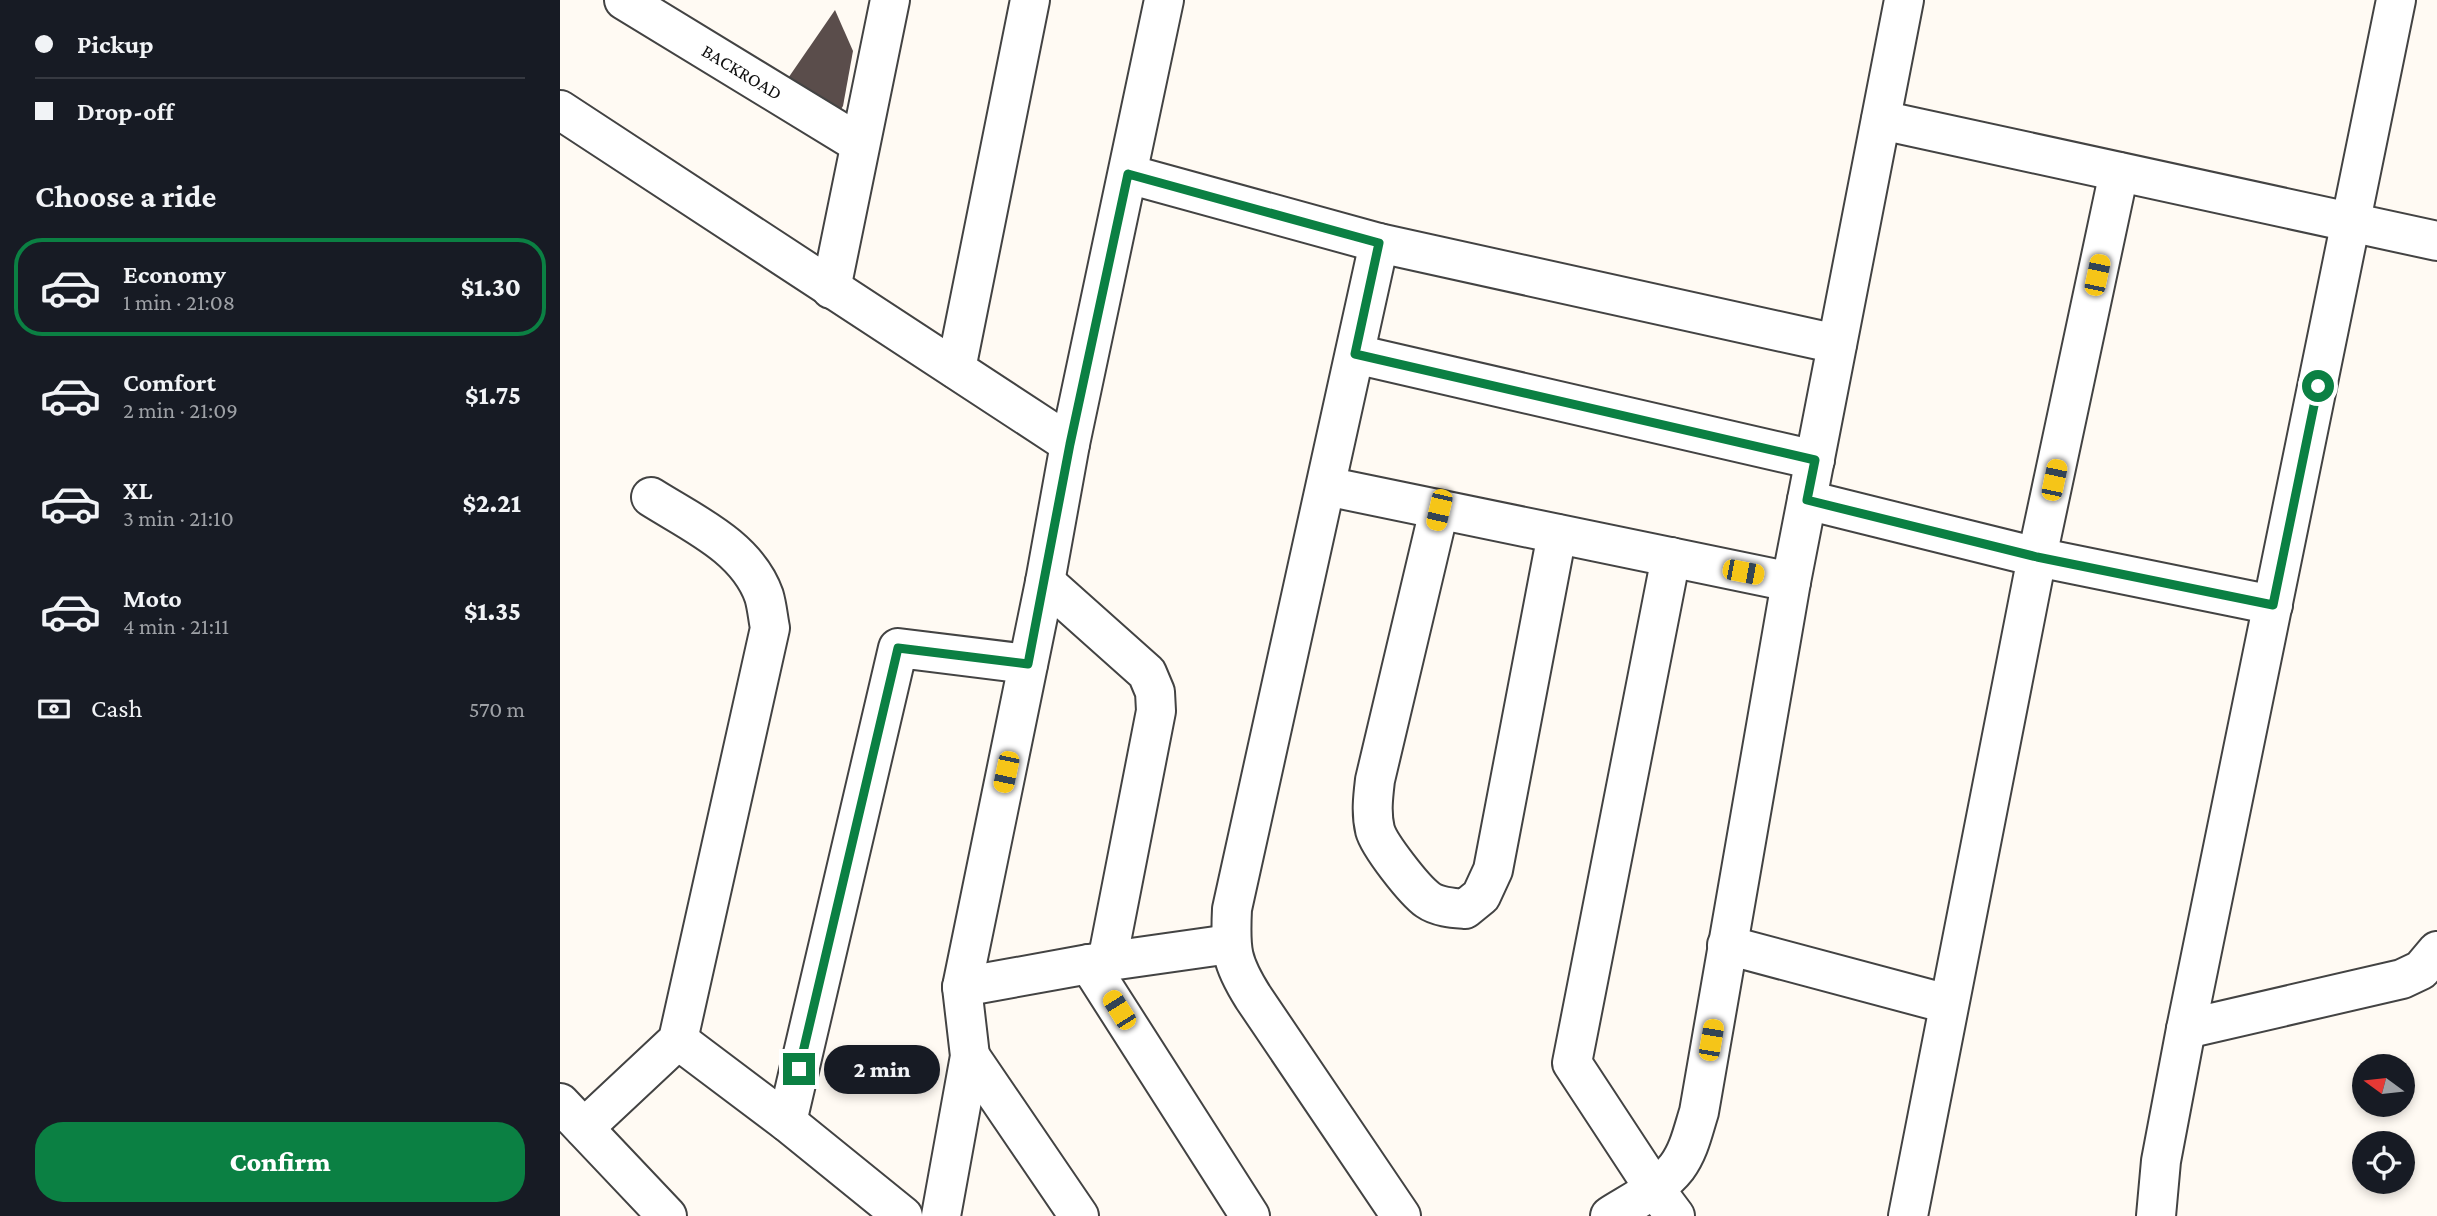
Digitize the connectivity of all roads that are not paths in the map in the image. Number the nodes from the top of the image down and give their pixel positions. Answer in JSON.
{"nodes":[{"id":1,"x":624,"y":0,"type":"edge"},
{"id":2,"x":1030,"y":0,"type":"edge"},
{"id":3,"x":1164,"y":0,"type":"edge"},
{"id":4,"x":1904,"y":0,"type":"edge"},
{"id":5,"x":2396,"y":0,"type":"edge"},
{"id":6,"x":882,"y":4,"type":"edge"},
{"id":7,"x":560,"y":110,"type":"edge"},
{"id":8,"x":1881,"y":120,"type":"junction"},
{"id":9,"x":860,"y":144,"type":"junction"},
{"id":10,"x":2119,"y":172,"type":"junction"},
{"id":11,"x":1128,"y":174,"type":"junction"},
{"id":12,"x":2352,"y":222,"type":"junction"},
{"id":13,"x":2437,"y":241,"type":"edge"},
{"id":14,"x":1379,"y":243,"type":"junction"},
{"id":15,"x":831,"y":289,"type":"junction"},
{"id":16,"x":1837,"y":344,"type":"junction"},
{"id":17,"x":1355,"y":354,"type":"junction"},
{"id":18,"x":956,"y":369,"type":"junction"},
{"id":19,"x":1070,"y":444,"type":"junction"},
{"id":20,"x":1815,"y":460,"type":"junction"},
{"id":21,"x":1326,"y":486,"type":"junction"},
{"id":22,"x":651,"y":498,"type":"dead end"},
{"id":23,"x":1807,"y":500,"type":"junction"},
{"id":24,"x":1439,"y":510,"type":"junction"},
{"id":25,"x":1557,"y":534,"type":"junction"},
{"id":26,"x":1671,"y":557,"type":"junction"},
{"id":27,"x":2037,"y":557,"type":"junction"},
{"id":28,"x":1045,"y":582,"type":"junction"},
{"id":29,"x":1791,"y":582,"type":"junction"},
{"id":30,"x":2273,"y":605,"type":"junction"},
{"id":31,"x":1028,"y":664,"type":"junction"},
{"id":32,"x":1230,"y":944,"type":"junction"},
{"id":33,"x":1727,"y":945,"type":"junction"},
{"id":34,"x":2437,"y":951,"type":"edge"},
{"id":35,"x":1098,"y":963,"type":"junction"},
{"id":36,"x":962,"y":987,"type":"junction"},
{"id":37,"x":1948,"y":1004,"type":"junction"},
{"id":38,"x":2186,"y":1030,"type":"junction"},
{"id":39,"x":678,"y":1040,"type":"junction"},
{"id":40,"x":970,"y":1056,"type":"junction"},
{"id":41,"x":572,"y":1115,"type":"edge"},
{"id":42,"x":787,"y":1122,"type":"junction"},
{"id":43,"x":1665,"y":1202,"type":"edge"},
{"id":44,"x":667,"y":1216,"type":"edge"},
{"id":45,"x":904,"y":1216,"type":"edge"},
{"id":46,"x":941,"y":1216,"type":"edge"},
{"id":47,"x":1079,"y":1216,"type":"edge"},
{"id":48,"x":1250,"y":1216,"type":"edge"},
{"id":49,"x":1401,"y":1216,"type":"edge"},
{"id":50,"x":1610,"y":1216,"type":"edge"},
{"id":51,"x":1908,"y":1216,"type":"edge"},
{"id":52,"x":2156,"y":1216,"type":"edge"}],
"edges":[{"from":1,"to":9,"type":"street","name":"BACKROAD"},
{"from":2,"to":18,"type":"street"},
{"from":3,"to":11,"type":"street"},
{"from":4,"to":8,"type":"street"},
{"from":5,"to":12,"type":"street"},
{"from":6,"to":9,"type":"street"},
{"from":7,"to":15,"type":"street"},
{"from":8,"to":10,"type":"street"},
{"from":8,"to":16,"type":"street"},
{"from":9,"to":15,"type":"street"},
{"from":10,"to":12,"type":"street"},
{"from":10,"to":27,"type":"street"},
{"from":11,"to":14,"type":"street"},
{"from":11,"to":19,"type":"street"},
{"from":12,"to":13,"type":"street"},
{"from":12,"to":30,"type":"street"},
{"from":14,"to":16,"type":"street"},
{"from":14,"to":17,"type":"street"},
{"from":15,"to":18,"type":"street"},
{"from":16,"to":20,"type":"street"},
{"from":17,"to":20,"type":"street"},
{"from":17,"to":21,"type":"street"},
{"from":18,"to":19,"type":"street"},
{"from":19,"to":28,"type":"street"},
{"from":20,"to":23,"type":"street"},
{"from":21,"to":24,"type":"street"},
{"from":21,"to":32,"type":"street"},
{"from":22,"to":39,"type":"street"},
{"from":23,"to":27,"type":"street"},
{"from":23,"to":29,"type":"street"},
{"from":24,"to":25,"type":"street"},
{"from":24,"to":25,"type":"street"},
{"from":25,"to":26,"type":"street"},
{"from":26,"to":29,"type":"street"},
{"from":26,"to":43,"type":"street"},
{"from":27,"to":30,"type":"street"},
{"from":27,"to":37,"type":"street"},
{"from":28,"to":31,"type":"street"},
{"from":28,"to":35,"type":"street"},
{"from":29,"to":33,"type":"street"},
{"from":30,"to":38,"type":"street"},
{"from":31,"to":36,"type":"street"},
{"from":31,"to":42,"type":"street"},
{"from":32,"to":35,"type":"street"},
{"from":32,"to":49,"type":"street"},
{"from":33,"to":37,"type":"street"},
{"from":33,"to":43,"type":"street"},
{"from":34,"to":38,"type":"street"},
{"from":35,"to":36,"type":"street"},
{"from":35,"to":48,"type":"street"},
{"from":36,"to":40,"type":"street"},
{"from":37,"to":51,"type":"street"},
{"from":38,"to":52,"type":"street"},
{"from":39,"to":41,"type":"street"},
{"from":39,"to":42,"type":"street"},
{"from":40,"to":46,"type":"street"},
{"from":40,"to":47,"type":"street"},
{"from":41,"to":44,"type":"street"},
{"from":42,"to":45,"type":"street"},
{"from":43,"to":50,"type":"street"}]}
